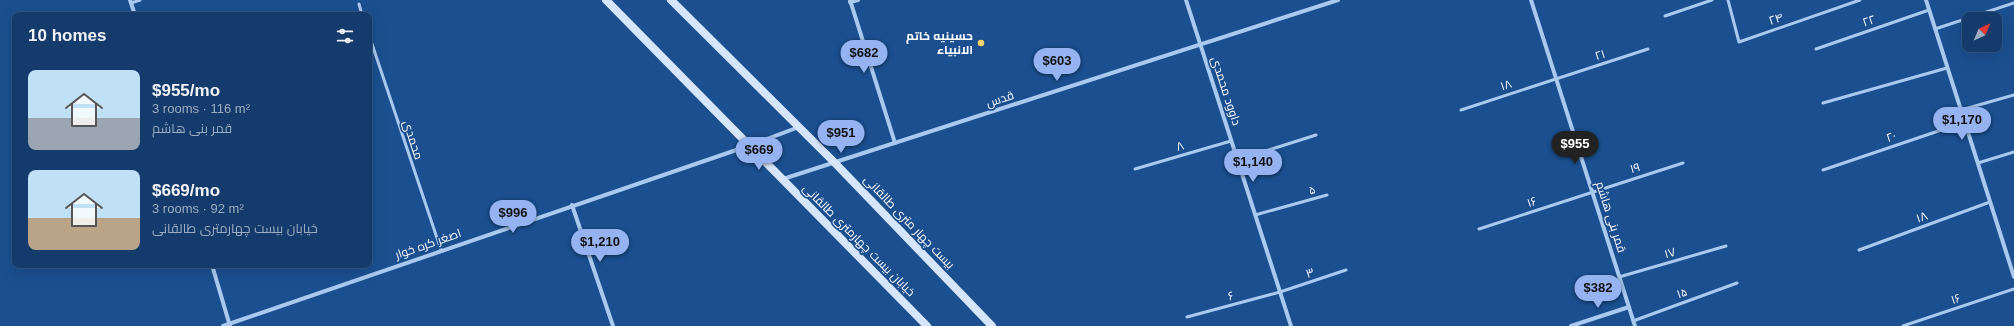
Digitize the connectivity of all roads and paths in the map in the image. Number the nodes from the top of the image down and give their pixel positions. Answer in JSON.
{"nodes":[{"id":1,"x":140,"y":0,"type":"edge"},
{"id":2,"x":606,"y":0,"type":"edge"},
{"id":3,"x":671,"y":0,"type":"edge"},
{"id":4,"x":858,"y":0,"type":"edge"},
{"id":5,"x":1186,"y":0,"type":"edge"},
{"id":6,"x":1338,"y":0,"type":"edge"},
{"id":7,"x":1531,"y":0,"type":"edge"},
{"id":8,"x":1712,"y":0,"type":"edge"},
{"id":9,"x":1728,"y":0,"type":"edge"},
{"id":10,"x":1860,"y":0,"type":"edge"},
{"id":11,"x":1926,"y":0,"type":"edge"},
{"id":12,"x":131,"y":1,"type":"edge"},
{"id":13,"x":850,"y":1,"type":"edge"},
{"id":14,"x":2014,"y":3,"type":"edge"},
{"id":15,"x":359,"y":4,"type":"dead end"},
{"id":16,"x":1929,"y":10,"type":"junction"},
{"id":17,"x":134,"y":12,"type":"edge"},
{"id":18,"x":361,"y":12,"type":"edge"},
{"id":19,"x":1665,"y":16,"type":"dead end"},
{"id":20,"x":1935,"y":30,"type":"junction"},
{"id":21,"x":372,"y":44,"type":"edge"},
{"id":22,"x":1200,"y":44,"type":"junction"},
{"id":23,"x":1648,"y":48,"type":"dead end"},
{"id":24,"x":1816,"y":48,"type":"dead end"},
{"id":25,"x":1947,"y":68,"type":"junction"},
{"id":26,"x":1556,"y":78,"type":"junction"},
{"id":27,"x":2014,"y":95,"type":"edge"},
{"id":28,"x":1824,"y":103,"type":"dead end"},
{"id":29,"x":1461,"y":110,"type":"dead end"},
{"id":30,"x":1961,"y":110,"type":"junction"},
{"id":31,"x":1965,"y":122,"type":"junction"},
{"id":32,"x":799,"y":127,"type":"junction"},
{"id":33,"x":1316,"y":135,"type":"dead end"},
{"id":34,"x":1231,"y":141,"type":"junction"},
{"id":35,"x":895,"y":143,"type":"junction"},
{"id":36,"x":748,"y":146,"type":"junction"},
{"id":37,"x":2014,"y":152,"type":"edge"},
{"id":38,"x":1237,"y":160,"type":"junction"},
{"id":39,"x":834,"y":162,"type":"junction"},
{"id":40,"x":1683,"y":163,"type":"dead end"},
{"id":41,"x":1978,"y":163,"type":"junction"},
{"id":42,"x":1135,"y":169,"type":"dead end"},
{"id":43,"x":1823,"y":170,"type":"dead end"},
{"id":44,"x":781,"y":179,"type":"junction"},
{"id":45,"x":1592,"y":191,"type":"junction"},
{"id":46,"x":1327,"y":195,"type":"dead end"},
{"id":47,"x":1990,"y":202,"type":"junction"},
{"id":48,"x":572,"y":205,"type":"junction"},
{"id":49,"x":1255,"y":215,"type":"junction"},
{"id":50,"x":1479,"y":229,"type":"dead end"},
{"id":51,"x":1726,"y":246,"type":"dead end"},
{"id":52,"x":441,"y":250,"type":"junction"},
{"id":53,"x":1860,"y":250,"type":"dead end"},
{"id":54,"x":213,"y":268,"type":"edge"},
{"id":55,"x":1346,"y":270,"type":"dead end"},
{"id":56,"x":1619,"y":277,"type":"junction"},
{"id":57,"x":2014,"y":277,"type":"edge"},
{"id":58,"x":1737,"y":283,"type":"dead end"},
{"id":59,"x":2014,"y":289,"type":"edge"},
{"id":60,"x":1280,"y":292,"type":"junction"},
{"id":61,"x":1629,"y":307,"type":"junction"},
{"id":62,"x":1187,"y":317,"type":"dead end"},
{"id":63,"x":1633,"y":321,"type":"junction"},
{"id":64,"x":230,"y":325,"type":"edge"},
{"id":65,"x":926,"y":325,"type":"edge"},
{"id":66,"x":223,"y":326,"type":"edge"},
{"id":67,"x":612,"y":326,"type":"edge"},
{"id":68,"x":992,"y":326,"type":"edge"},
{"id":69,"x":1291,"y":326,"type":"edge"},
{"id":70,"x":1572,"y":326,"type":"edge"},
{"id":71,"x":1635,"y":326,"type":"edge"},
{"id":72,"x":1903,"y":326,"type":"edge"}],
"edges":[{"from":1,"to":12,"type":"lane"},
{"from":2,"to":36,"type":"main road","name":"خیابان بیست چهارمتری طالقانی"},
{"from":3,"to":32,"type":"main road","name":"بیست چهار متری طالقانی"},
{"from":4,"to":13,"type":"street"},
{"from":5,"to":22,"type":"street","name":"داوود محمدی"},
{"from":6,"to":22,"type":"street","name":"قدس"},
{"from":7,"to":26,"type":"street","name":"قمر بنی هاشم"},
{"from":8,"to":19,"type":"lane"},
{"from":9,"to":10,"type":"lane","name":"۲۴"},
{"from":11,"to":16,"type":"street"},
{"from":12,"to":17,"type":"street"},
{"from":13,"to":35,"type":"street"},
{"from":14,"to":20,"type":"lane"},
{"from":15,"to":18,"type":"lane"},
{"from":16,"to":20,"type":"street"},
{"from":16,"to":24,"type":"lane","name":"۲۲"},
{"from":20,"to":25,"type":"street"},
{"from":21,"to":52,"type":"lane","name":"محمدی"},
{"from":22,"to":34,"type":"street","name":"داوود محمدی"},
{"from":22,"to":35,"type":"street","name":"قدس"},
{"from":23,"to":26,"type":"lane","name":"۲۱"},
{"from":25,"to":28,"type":"lane"},
{"from":25,"to":30,"type":"street"},
{"from":26,"to":29,"type":"lane","name":"۱۸"},
{"from":26,"to":45,"type":"street","name":"قمر بنی هاشم"},
{"from":27,"to":30,"type":"lane"},
{"from":30,"to":31,"type":"street"},
{"from":31,"to":41,"type":"street"},
{"from":31,"to":43,"type":"lane","name":"۲۰"},
{"from":32,"to":36,"type":"street","name":"اصغر کره خوار"},
{"from":32,"to":39,"type":"main road","name":"بیست چهار متری طالقانی"},
{"from":33,"to":38,"type":"lane"},
{"from":34,"to":38,"type":"street","name":"داوود محمدی"},
{"from":34,"to":42,"type":"lane","name":"۸"},
{"from":35,"to":39,"type":"street","name":"قدس"},
{"from":36,"to":44,"type":"main road","name":"خیابان بیست چهارمتری طالقانی"},
{"from":36,"to":48,"type":"street","name":"اصغر کره خوار"},
{"from":37,"to":41,"type":"lane"},
{"from":38,"to":49,"type":"street","name":"داوود محمدی"},
{"from":39,"to":44,"type":"street","name":"قدس"},
{"from":39,"to":68,"type":"main road","name":"بیست چهار متری طالقانی"},
{"from":40,"to":45,"type":"lane","name":"۱۹"},
{"from":41,"to":47,"type":"street"},
{"from":44,"to":65,"type":"main road","name":"خیابان بیست چهارمتری طالقانی"},
{"from":45,"to":50,"type":"lane","name":"۱۶"},
{"from":45,"to":56,"type":"street","name":"قمر بنی هاشم"},
{"from":46,"to":49,"type":"lane","name":"۵"},
{"from":47,"to":53,"type":"lane","name":"۱۸"},
{"from":47,"to":57,"type":"street"},
{"from":48,"to":52,"type":"street","name":"اصغر کره خوار"},
{"from":48,"to":67,"type":"street"},
{"from":49,"to":60,"type":"street","name":"داوود محمدی"},
{"from":51,"to":56,"type":"lane","name":"۱۷"},
{"from":52,"to":64,"type":"street","name":"اصغر کره خوار"},
{"from":54,"to":64,"type":"street"},
{"from":55,"to":60,"type":"lane","name":"۳"},
{"from":56,"to":61,"type":"street","name":"قمر بنی هاشم"},
{"from":58,"to":63,"type":"lane","name":"۱۵"},
{"from":59,"to":72,"type":"lane","name":"۱۶"},
{"from":60,"to":62,"type":"lane","name":"۶"},
{"from":60,"to":69,"type":"street","name":"داوود محمدی"},
{"from":61,"to":63,"type":"street","name":"قمر بنی هاشم"},
{"from":61,"to":70,"type":"street"},
{"from":63,"to":71,"type":"street","name":"قمر بنی هاشم"},
{"from":64,"to":66,"type":"street","name":"اصغر کره خوار"}]}
